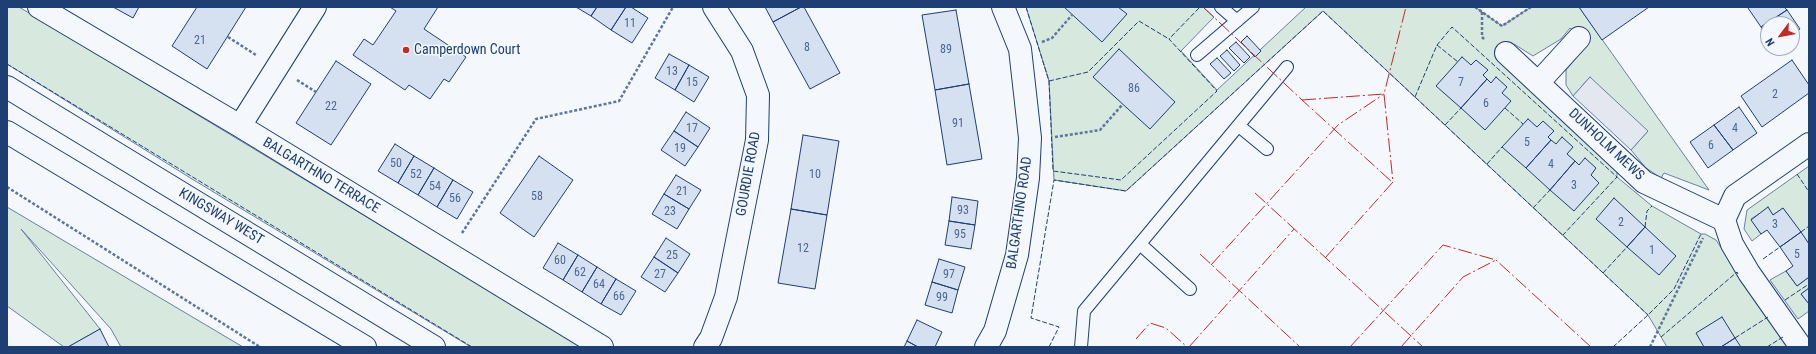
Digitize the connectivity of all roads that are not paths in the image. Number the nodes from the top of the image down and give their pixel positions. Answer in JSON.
{"nodes":[{"id":1,"x":39,"y":7,"type":"edge"},
{"id":2,"x":316,"y":7,"type":"edge"},
{"id":3,"x":714,"y":7,"type":"edge"},
{"id":4,"x":1003,"y":7,"type":"edge"},
{"id":5,"x":1221,"y":7,"type":"edge"},
{"id":6,"x":1253,"y":7,"type":"edge"},
{"id":7,"x":1236,"y":21,"type":"junction"},
{"id":8,"x":1580,"y":38,"type":"dead end"},
{"id":9,"x":1506,"y":53,"type":"dead end"},
{"id":10,"x":1197,"y":55,"type":"dead end"},
{"id":11,"x":1287,"y":67,"type":"dead end"},
{"id":12,"x":1538,"y":83,"type":"junction"},
{"id":13,"x":7,"y":86,"type":"edge"},
{"id":14,"x":240,"y":126,"type":"junction"},
{"id":15,"x":1239,"y":126,"type":"junction"},
{"id":16,"x":7,"y":132,"type":"edge"},
{"id":17,"x":1809,"y":144,"type":"edge"},
{"id":18,"x":1267,"y":149,"type":"dead end"},
{"id":19,"x":1724,"y":220,"type":"junction"},
{"id":20,"x":1140,"y":244,"type":"junction"},
{"id":21,"x":1190,"y":289,"type":"dead end"},
{"id":22,"x":365,"y":347,"type":"edge"},
{"id":23,"x":434,"y":347,"type":"edge"},
{"id":24,"x":602,"y":347,"type":"edge"},
{"id":25,"x":705,"y":347,"type":"edge"},
{"id":26,"x":986,"y":347,"type":"edge"},
{"id":27,"x":1081,"y":347,"type":"edge"},
{"id":28,"x":1801,"y":347,"type":"edge"}],
"edges":[{"from":1,"to":14,"type":"main road","name":"BALGARTHNO TERRACE"},
{"from":2,"to":14,"type":"main road"},
{"from":3,"to":25,"type":"main road","name":"GOURDIE ROAD"},
{"from":4,"to":26,"type":"main road","name":"BALGARTHNO ROAD"},
{"from":5,"to":7,"type":"lane"},
{"from":6,"to":7,"type":"lane"},
{"from":7,"to":10,"type":"lane"},
{"from":8,"to":12,"type":"main road"},
{"from":9,"to":12,"type":"main road","name":"DUNHOLM MEWS"},
{"from":11,"to":15,"type":"lane"},
{"from":12,"to":19,"type":"main road","name":"DUNHOLM MEWS"},
{"from":13,"to":23,"type":"main road","name":"KINGSWAY WEST"},
{"from":14,"to":24,"type":"main road","name":"BALGARTHNO TERRACE"},
{"from":15,"to":18,"type":"lane"},
{"from":15,"to":20,"type":"lane"},
{"from":16,"to":22,"type":"main road"},
{"from":17,"to":19,"type":"main road"},
{"from":19,"to":28,"type":"main road"},
{"from":20,"to":21,"type":"lane"},
{"from":20,"to":27,"type":"lane"}]}
